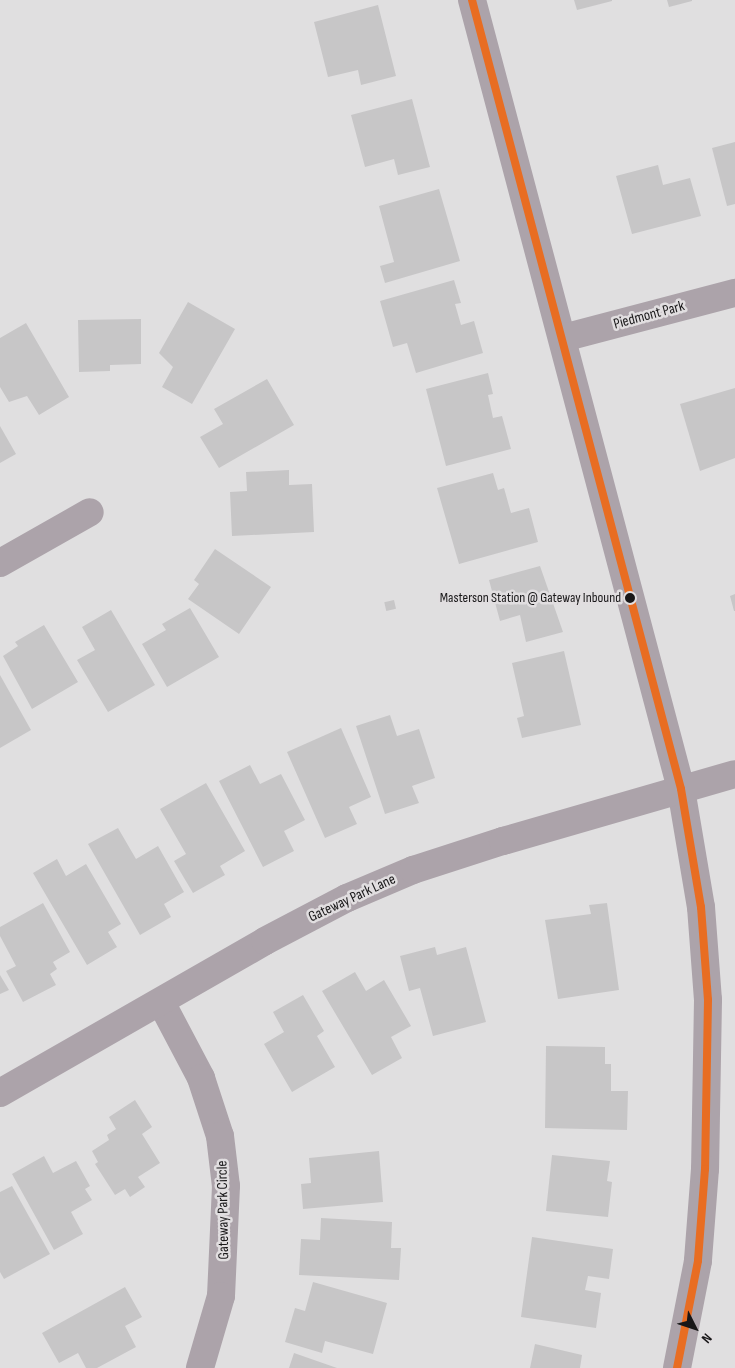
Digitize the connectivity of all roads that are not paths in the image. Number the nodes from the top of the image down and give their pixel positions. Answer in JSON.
{"nodes":[{"id":1,"x":472,"y":0,"type":"edge"},
{"id":2,"x":735,"y":293,"type":"edge"},
{"id":3,"x":564,"y":338,"type":"junction"},
{"id":4,"x":90,"y":512,"type":"dead end"},
{"id":5,"x":0,"y":563,"type":"edge"},
{"id":6,"x":735,"y":774,"type":"edge"},
{"id":7,"x":681,"y":788,"type":"junction"},
{"id":8,"x":161,"y":1002,"type":"junction"},
{"id":9,"x":0,"y":1094,"type":"edge"},
{"id":10,"x":200,"y":1368,"type":"edge"},
{"id":11,"x":677,"y":1368,"type":"edge"}],
"edges":[{"from":1,"to":3,"type":"street"},
{"from":2,"to":3,"type":"street","name":"Piedmont Park"},
{"from":3,"to":7,"type":"street"},
{"from":4,"to":5,"type":"street"},
{"from":6,"to":7,"type":"street","name":"Gateway Park Lane"},
{"from":7,"to":8,"type":"street","name":"Gateway Park Lane"},
{"from":7,"to":11,"type":"street"},
{"from":8,"to":9,"type":"street","name":"Gateway Park Lane"},
{"from":8,"to":10,"type":"street","name":"Gateway Park Circle"}]}
